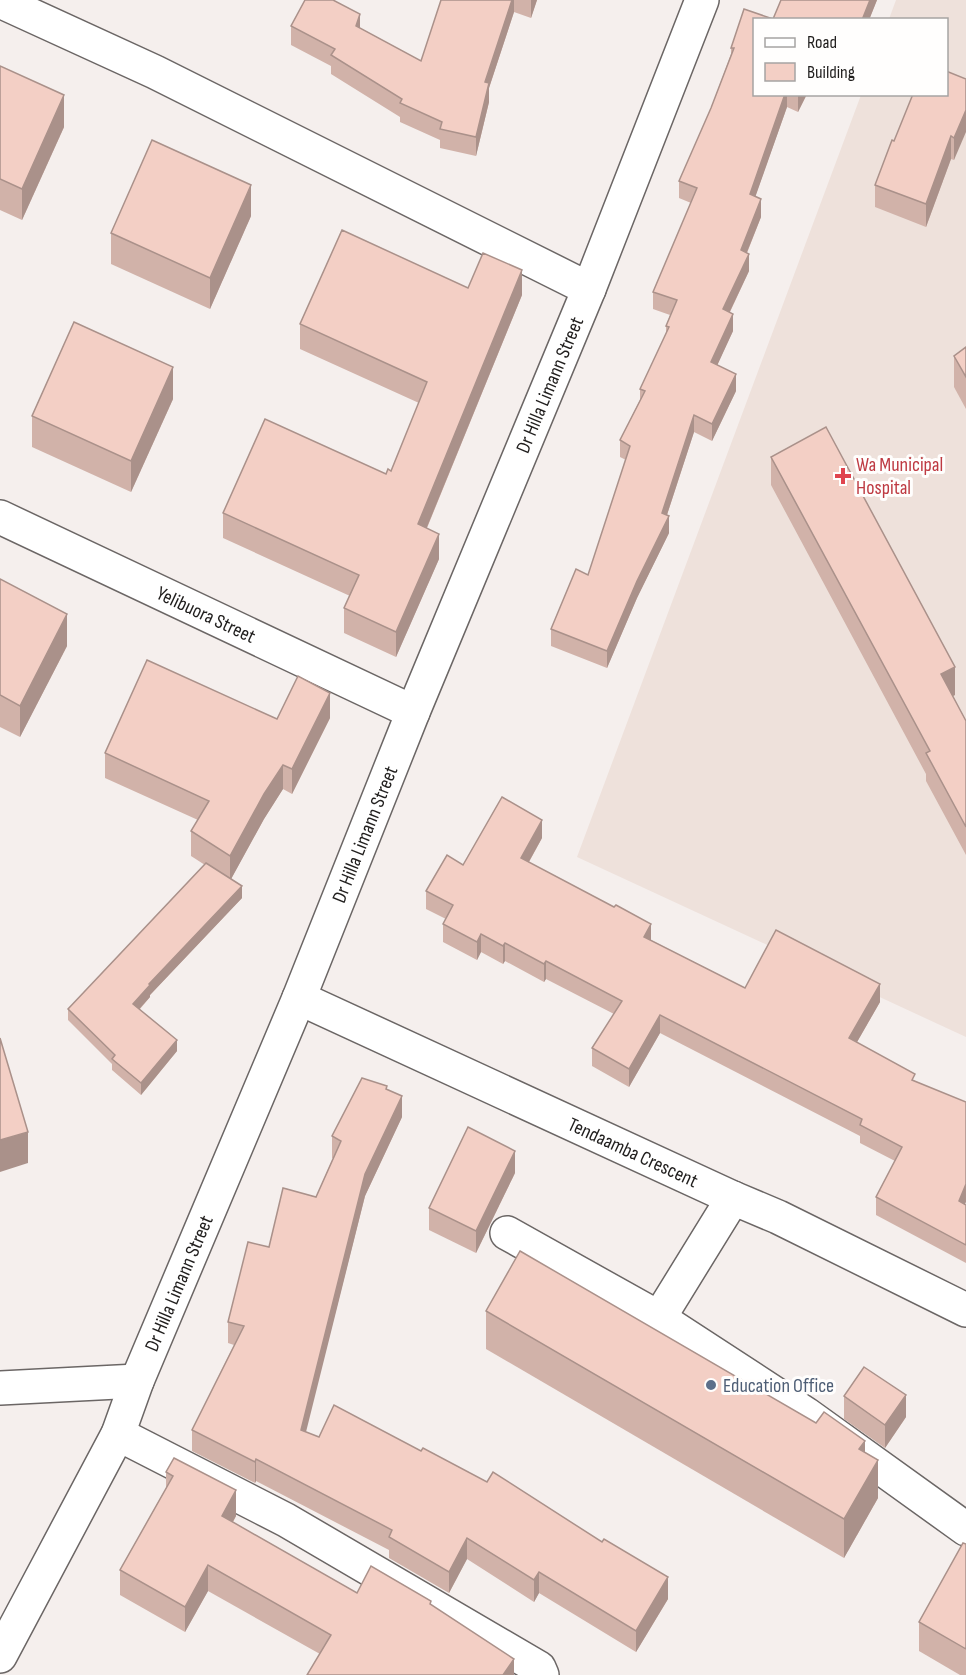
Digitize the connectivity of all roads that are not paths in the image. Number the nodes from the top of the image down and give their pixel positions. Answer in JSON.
{"nodes":[{"id":1,"x":702,"y":0,"type":"edge"},
{"id":2,"x":0,"y":1,"type":"edge"},
{"id":3,"x":589,"y":289,"type":"junction"},
{"id":4,"x":0,"y":517,"type":"edge"},
{"id":5,"x":413,"y":712,"type":"junction"},
{"id":6,"x":299,"y":998,"type":"junction"},
{"id":7,"x":733,"y":1198,"type":"junction"},
{"id":8,"x":507,"y":1233,"type":"dead end"},
{"id":9,"x":966,"y":1310,"type":"edge"},
{"id":10,"x":659,"y":1318,"type":"junction"},
{"id":11,"x":137,"y":1382,"type":"junction"},
{"id":12,"x":0,"y":1388,"type":"edge"},
{"id":13,"x":118,"y":1434,"type":"junction"},
{"id":14,"x":966,"y":1529,"type":"edge"},
{"id":15,"x":0,"y":1656,"type":"edge"},
{"id":16,"x":542,"y":1675,"type":"edge"}],
"edges":[{"from":1,"to":3,"type":"main road","name":"Dr Hilla Limann Street"},
{"from":2,"to":3,"type":"main road"},
{"from":3,"to":5,"type":"main road","name":"Dr Hilla Limann Street"},
{"from":4,"to":5,"type":"main road","name":"Yelibuora Street"},
{"from":5,"to":6,"type":"main road","name":"Dr Hilla Limann Street"},
{"from":6,"to":7,"type":"main road","name":"Tendaamba Crescent"},
{"from":6,"to":11,"type":"main road","name":"Dr Hilla Limann Street"},
{"from":7,"to":9,"type":"main road","name":"Tendaamba Crescent"},
{"from":7,"to":10,"type":"main road"},
{"from":8,"to":10,"type":"main road"},
{"from":10,"to":14,"type":"main road"},
{"from":11,"to":12,"type":"main road"},
{"from":11,"to":13,"type":"main road","name":"Dr Hilla Limann Street"},
{"from":13,"to":15,"type":"main road","name":"Dr Hilla Limann Street"},
{"from":13,"to":16,"type":"main road"}]}
